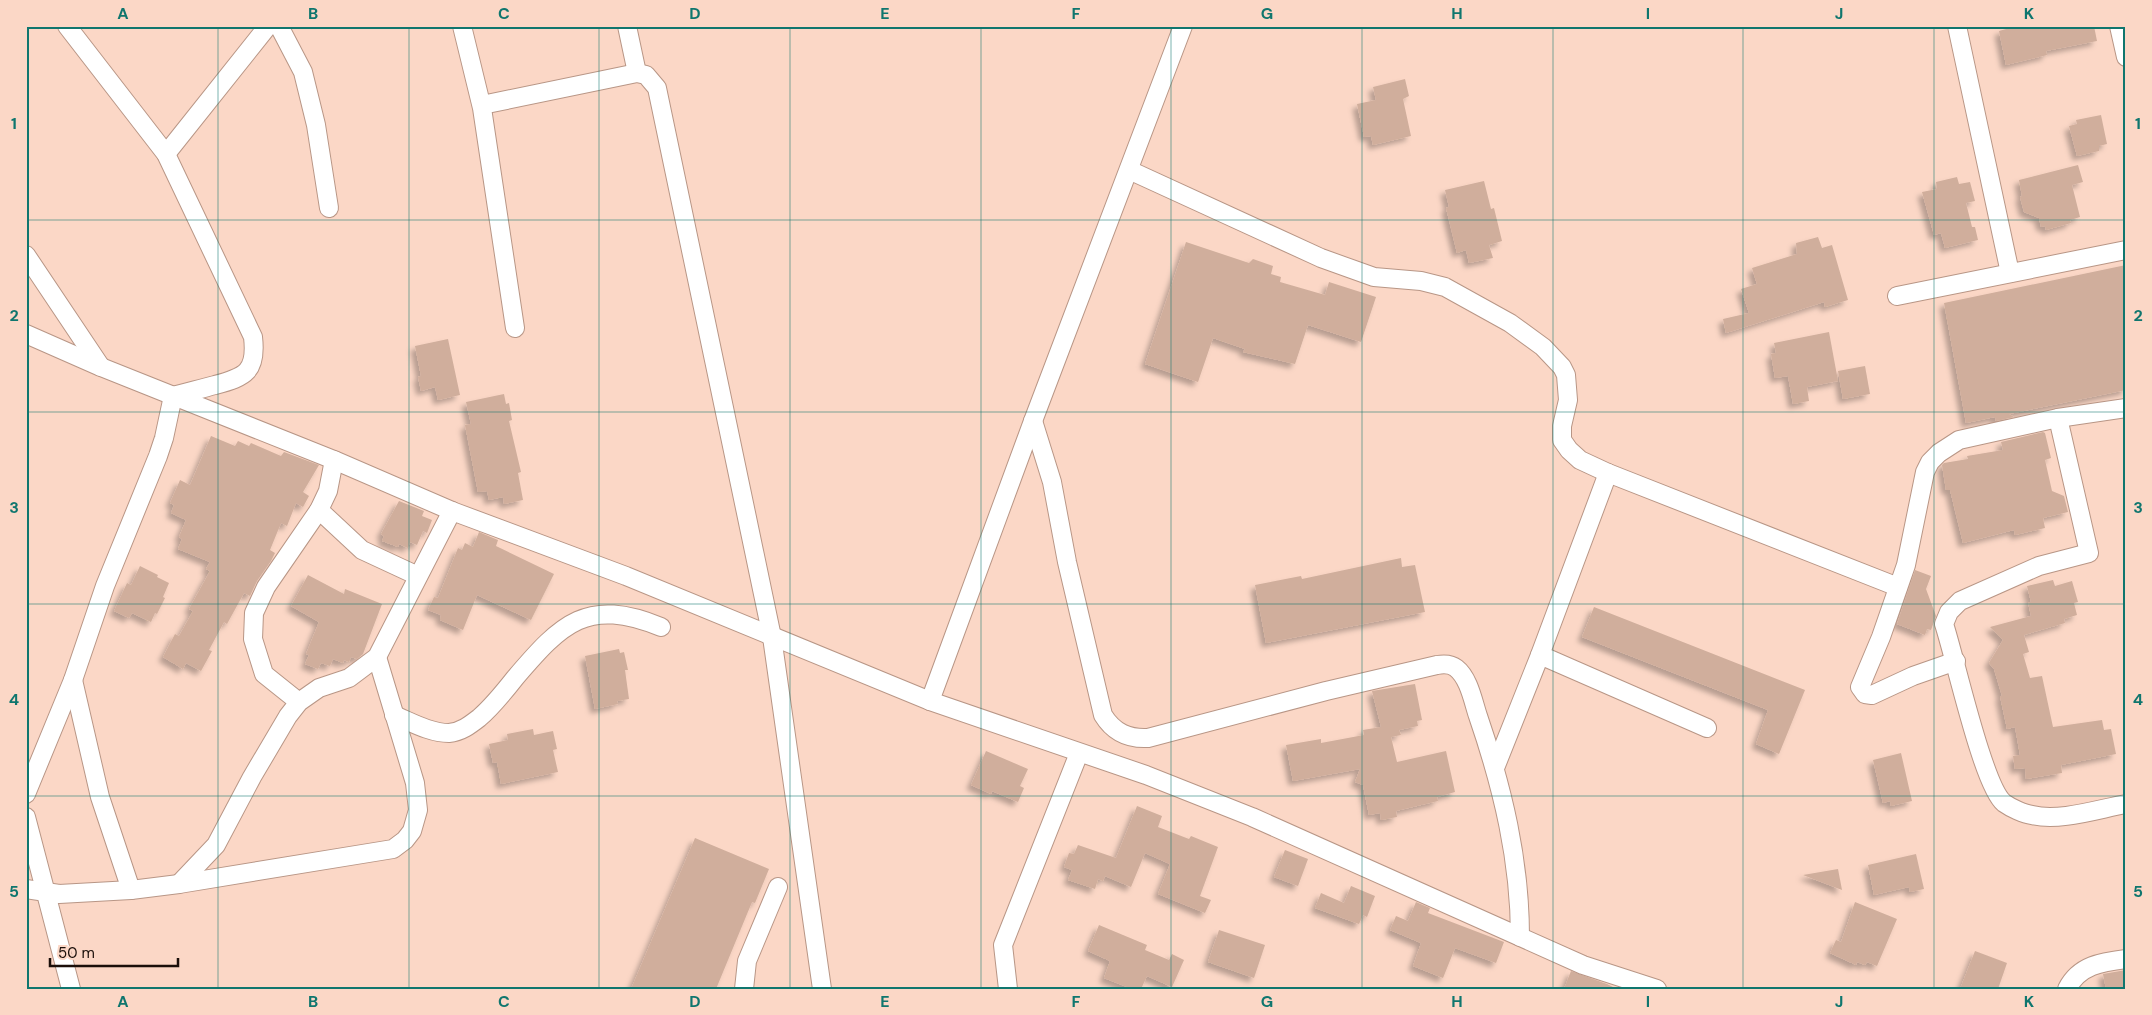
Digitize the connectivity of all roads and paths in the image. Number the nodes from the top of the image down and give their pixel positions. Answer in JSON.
{"nodes":[{"id":1,"x":268,"y":26,"type":"edge"},
{"id":2,"x":279,"y":26,"type":"edge"},
{"id":3,"x":462,"y":26,"type":"edge"},
{"id":4,"x":627,"y":26,"type":"edge"},
{"id":5,"x":1183,"y":26,"type":"edge"},
{"id":6,"x":1957,"y":26,"type":"edge"},
{"id":7,"x":2119,"y":26,"type":"edge"},
{"id":8,"x":72,"y":28,"type":"edge"},
{"id":9,"x":2126,"y":57,"type":"edge"},
{"id":10,"x":637,"y":73,"type":"junction"},
{"id":11,"x":482,"y":105,"type":"junction"},
{"id":12,"x":166,"y":154,"type":"junction"},
{"id":13,"x":1129,"y":170,"type":"junction"},
{"id":14,"x":329,"y":208,"type":"dead end"},
{"id":15,"x":2126,"y":250,"type":"edge"},
{"id":16,"x":26,"y":255,"type":"edge"},
{"id":17,"x":2010,"y":273,"type":"junction"},
{"id":18,"x":1897,"y":296,"type":"dead end"},
{"id":19,"x":515,"y":328,"type":"dead end"},
{"id":20,"x":26,"y":334,"type":"edge"},
{"id":21,"x":102,"y":367,"type":"junction"},
{"id":22,"x":173,"y":396,"type":"junction"},
{"id":23,"x":2126,"y":408,"type":"edge"},
{"id":24,"x":2058,"y":418,"type":"junction"},
{"id":25,"x":1033,"y":421,"type":"junction"},
{"id":26,"x":334,"y":460,"type":"junction"},
{"id":27,"x":1608,"y":473,"type":"junction"},
{"id":28,"x":319,"y":510,"type":"junction"},
{"id":29,"x":452,"y":511,"type":"junction"},
{"id":30,"x":418,"y":576,"type":"junction"},
{"id":31,"x":1898,"y":587,"type":"junction"},
{"id":32,"x":661,"y":627,"type":"dead end"},
{"id":33,"x":772,"y":637,"type":"junction"},
{"id":34,"x":1540,"y":655,"type":"junction"},
{"id":35,"x":376,"y":657,"type":"junction"},
{"id":36,"x":1956,"y":661,"type":"junction"},
{"id":37,"x":72,"y":680,"type":"junction"},
{"id":38,"x":930,"y":701,"type":"junction"},
{"id":39,"x":299,"y":702,"type":"junction"},
{"id":40,"x":394,"y":715,"type":"junction"},
{"id":41,"x":1707,"y":728,"type":"dead end"},
{"id":42,"x":1080,"y":753,"type":"junction"},
{"id":43,"x":1495,"y":768,"type":"junction"},
{"id":44,"x":26,"y":794,"type":"edge"},
{"id":45,"x":2126,"y":804,"type":"edge"},
{"id":46,"x":26,"y":817,"type":"edge"},
{"id":47,"x":179,"y":884,"type":"junction"},
{"id":48,"x":778,"y":887,"type":"dead end"},
{"id":49,"x":26,"y":889,"type":"edge"},
{"id":50,"x":131,"y":890,"type":"junction"},
{"id":51,"x":44,"y":891,"type":"junction"},
{"id":52,"x":1520,"y":937,"type":"junction"},
{"id":53,"x":2126,"y":959,"type":"edge"},
{"id":54,"x":71,"y":989,"type":"edge"},
{"id":55,"x":744,"y":989,"type":"edge"},
{"id":56,"x":822,"y":989,"type":"edge"},
{"id":57,"x":1008,"y":989,"type":"edge"},
{"id":58,"x":1657,"y":989,"type":"edge"},
{"id":59,"x":2067,"y":989,"type":"edge"}],
"edges":[{"from":1,"to":12,"type":"street"},
{"from":2,"to":14,"type":"street"},
{"from":3,"to":11,"type":"street"},
{"from":4,"to":10,"type":"street"},
{"from":5,"to":13,"type":"street"},
{"from":6,"to":17,"type":"street"},
{"from":7,"to":9,"type":"street"},
{"from":8,"to":12,"type":"street"},
{"from":10,"to":11,"type":"street"},
{"from":10,"to":33,"type":"street"},
{"from":11,"to":19,"type":"street"},
{"from":12,"to":22,"type":"street"},
{"from":13,"to":25,"type":"street"},
{"from":13,"to":27,"type":"street"},
{"from":15,"to":17,"type":"street"},
{"from":16,"to":21,"type":"street"},
{"from":17,"to":18,"type":"street"},
{"from":20,"to":21,"type":"street"},
{"from":21,"to":22,"type":"street"},
{"from":22,"to":26,"type":"street"},
{"from":22,"to":37,"type":"street"},
{"from":23,"to":24,"type":"street"},
{"from":24,"to":31,"type":"street"},
{"from":24,"to":36,"type":"street"},
{"from":25,"to":38,"type":"street"},
{"from":25,"to":43,"type":"street"},
{"from":26,"to":28,"type":"street"},
{"from":26,"to":29,"type":"street"},
{"from":27,"to":31,"type":"street"},
{"from":27,"to":34,"type":"street"},
{"from":28,"to":30,"type":"street"},
{"from":28,"to":39,"type":"street"},
{"from":29,"to":30,"type":"street"},
{"from":29,"to":33,"type":"street"},
{"from":30,"to":35,"type":"street"},
{"from":31,"to":36,"type":"street"},
{"from":32,"to":40,"type":"street"},
{"from":33,"to":38,"type":"street"},
{"from":33,"to":56,"type":"street"},
{"from":34,"to":41,"type":"street"},
{"from":34,"to":43,"type":"street"},
{"from":35,"to":39,"type":"street"},
{"from":35,"to":40,"type":"street"},
{"from":36,"to":45,"type":"street"},
{"from":37,"to":44,"type":"street"},
{"from":37,"to":50,"type":"street"},
{"from":38,"to":42,"type":"street"},
{"from":39,"to":47,"type":"street"},
{"from":40,"to":47,"type":"street"},
{"from":42,"to":52,"type":"street"},
{"from":42,"to":57,"type":"street"},
{"from":43,"to":52,"type":"street"},
{"from":46,"to":51,"type":"street"},
{"from":47,"to":50,"type":"street"},
{"from":48,"to":55,"type":"street"},
{"from":49,"to":51,"type":"street"},
{"from":50,"to":51,"type":"street"},
{"from":51,"to":54,"type":"street"},
{"from":52,"to":58,"type":"street"},
{"from":53,"to":59,"type":"street"}]}
